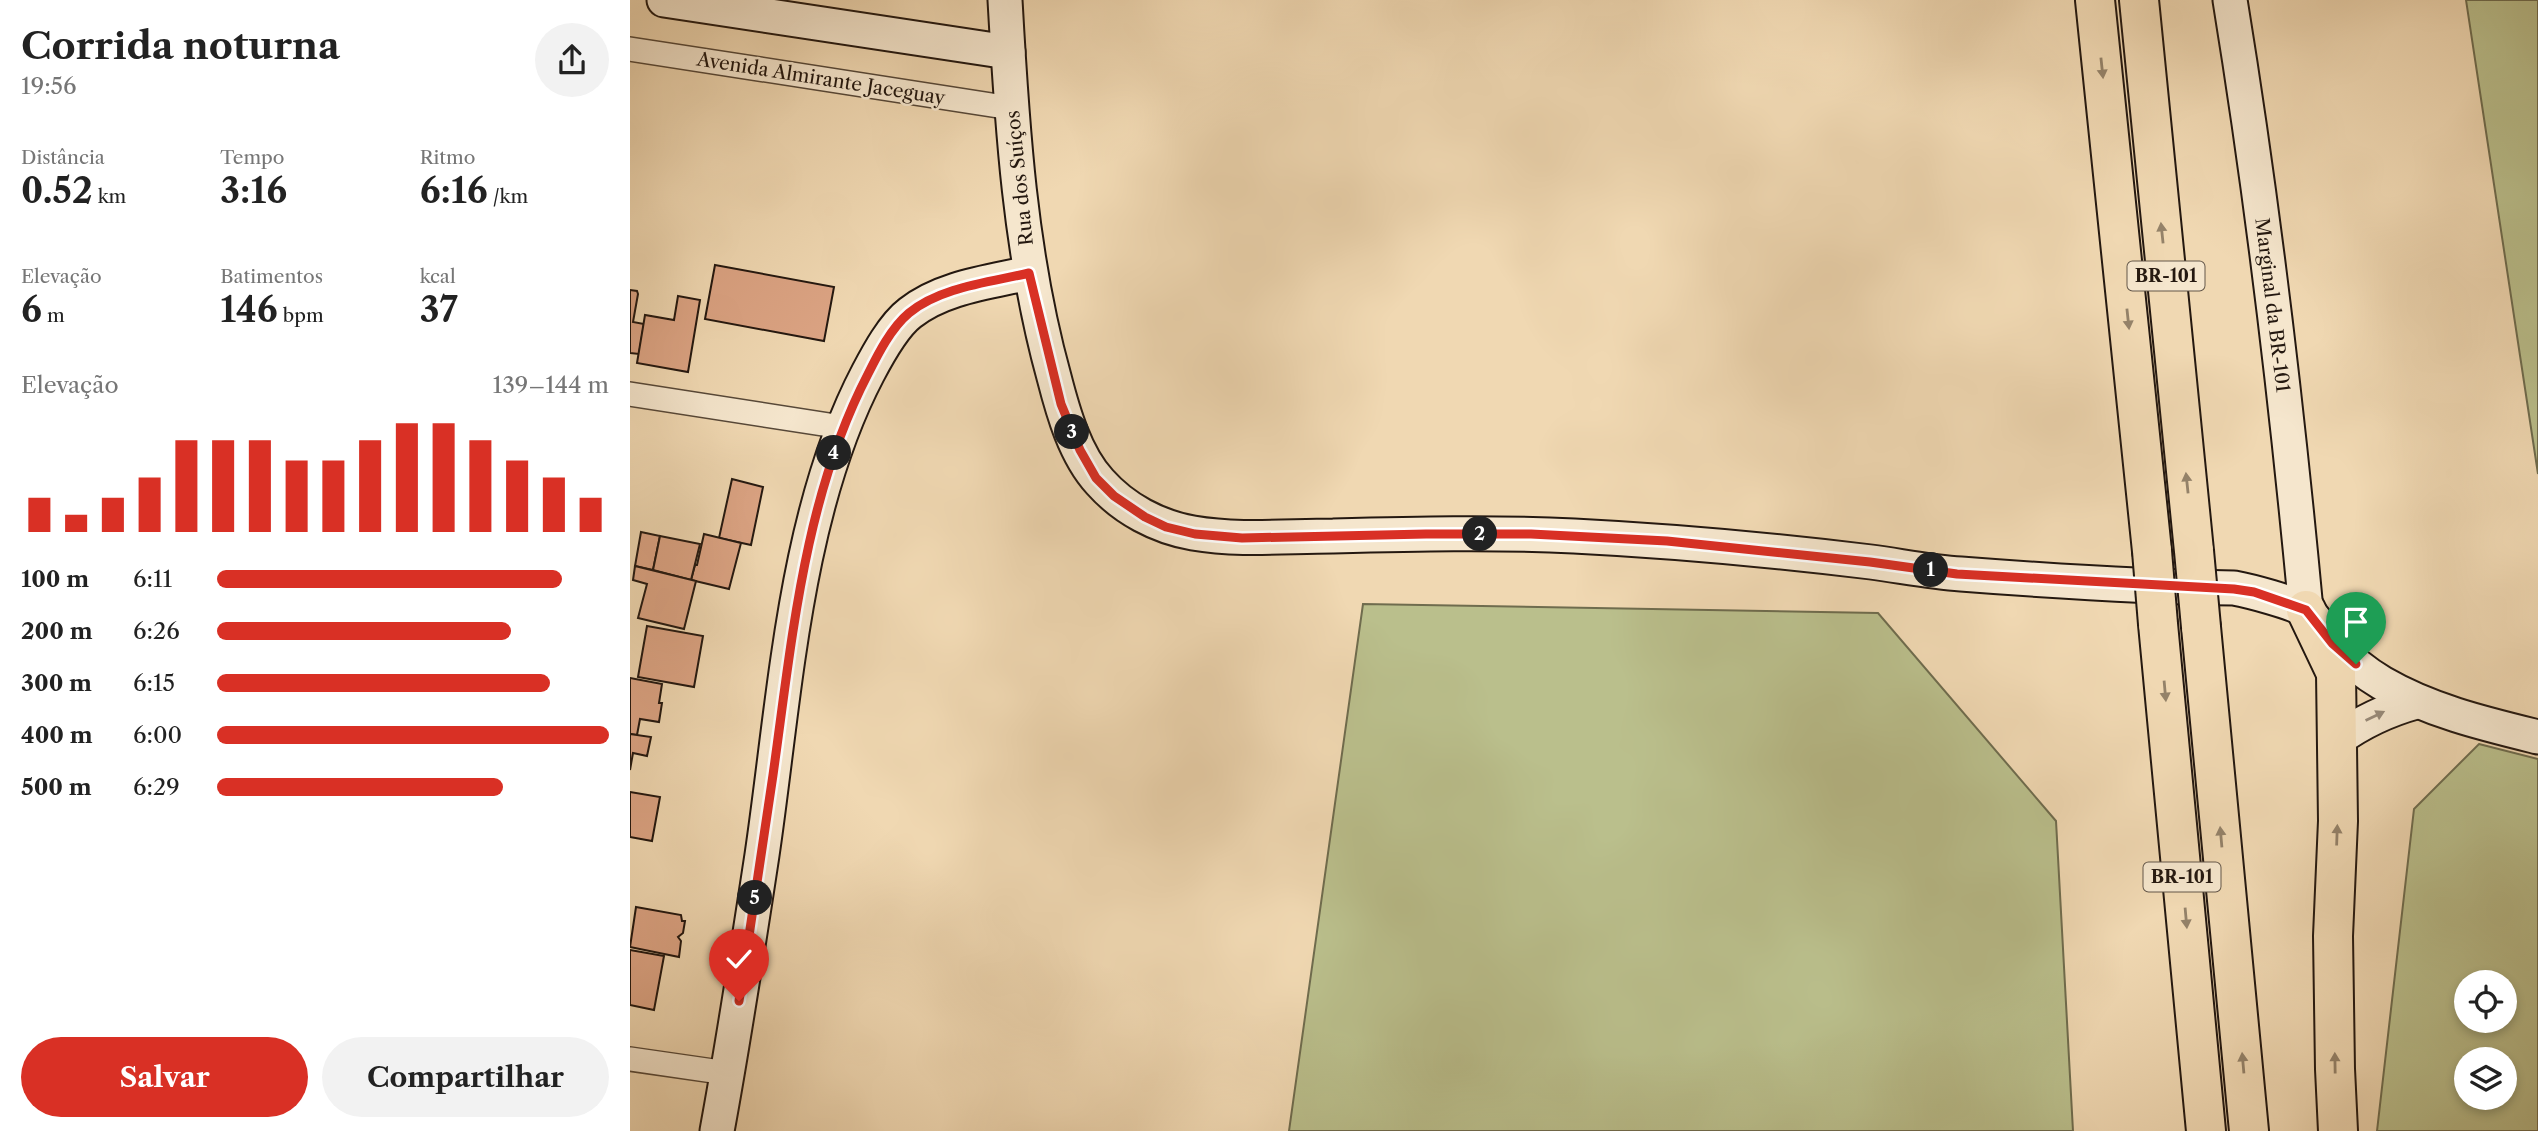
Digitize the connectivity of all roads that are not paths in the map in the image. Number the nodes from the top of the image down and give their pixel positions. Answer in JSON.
{"nodes":[{"id":1,"x":664,"y":0,"type":"edge"},
{"id":2,"x":1005,"y":0,"type":"edge"},
{"id":3,"x":2095,"y":0,"type":"edge"},
{"id":4,"x":2139,"y":0,"type":"edge"},
{"id":5,"x":2230,"y":0,"type":"edge"},
{"id":6,"x":630,"y":49,"type":"edge"},
{"id":7,"x":1007,"y":52,"type":"junction"},
{"id":8,"x":1011,"y":108,"type":"junction"},
{"id":9,"x":1029,"y":273,"type":"junction"},
{"id":10,"x":630,"y":394,"type":"edge"},
{"id":11,"x":842,"y":427,"type":"junction"},
{"id":12,"x":2306,"y":610,"type":"junction"},
{"id":13,"x":2416,"y":702,"type":"junction"},
{"id":14,"x":2538,"y":737,"type":"edge"},
{"id":15,"x":2338,"y":739,"type":"junction"},
{"id":16,"x":630,"y":1059,"type":"edge"},
{"id":17,"x":727,"y":1073,"type":"junction"},
{"id":18,"x":717,"y":1131,"type":"edge"},
{"id":19,"x":2206,"y":1131,"type":"edge"},
{"id":20,"x":2249,"y":1131,"type":"edge"},
{"id":21,"x":2338,"y":1131,"type":"edge"}],
"edges":[{"from":1,"to":7,"type":"main road"},
{"from":2,"to":7,"type":"main road","name":"Rua dos Suíços"},
{"from":3,"to":19,"type":"highway","number":"BR-101","one_way":true,"bridge":true},
{"from":20,"to":4,"type":"highway","number":"BR-101","one_way":true,"bridge":true},
{"from":5,"to":12,"type":"main road","name":"Marginal da BR-101"},
{"from":6,"to":8,"type":"street","name":"Avenida Almirante Jaceguay"},
{"from":7,"to":8,"type":"main road","name":"Rua dos Suíços"},
{"from":8,"to":9,"type":"main road","name":"Rua dos Suíços"},
{"from":9,"to":11,"type":"main road"},
{"from":9,"to":12,"type":"main road","name":"Rua dos Suíços"},
{"from":10,"to":11,"type":"street"},
{"from":11,"to":17,"type":"main road"},
{"from":12,"to":13,"type":"main road"},
{"from":12,"to":15,"type":"highway"},
{"from":13,"to":14,"type":"main road"},
{"from":15,"to":13,"type":"main road","one_way":true},
{"from":21,"to":15,"type":"highway","one_way":true},
{"from":16,"to":17,"type":"street"},
{"from":17,"to":18,"type":"main road"}]}
